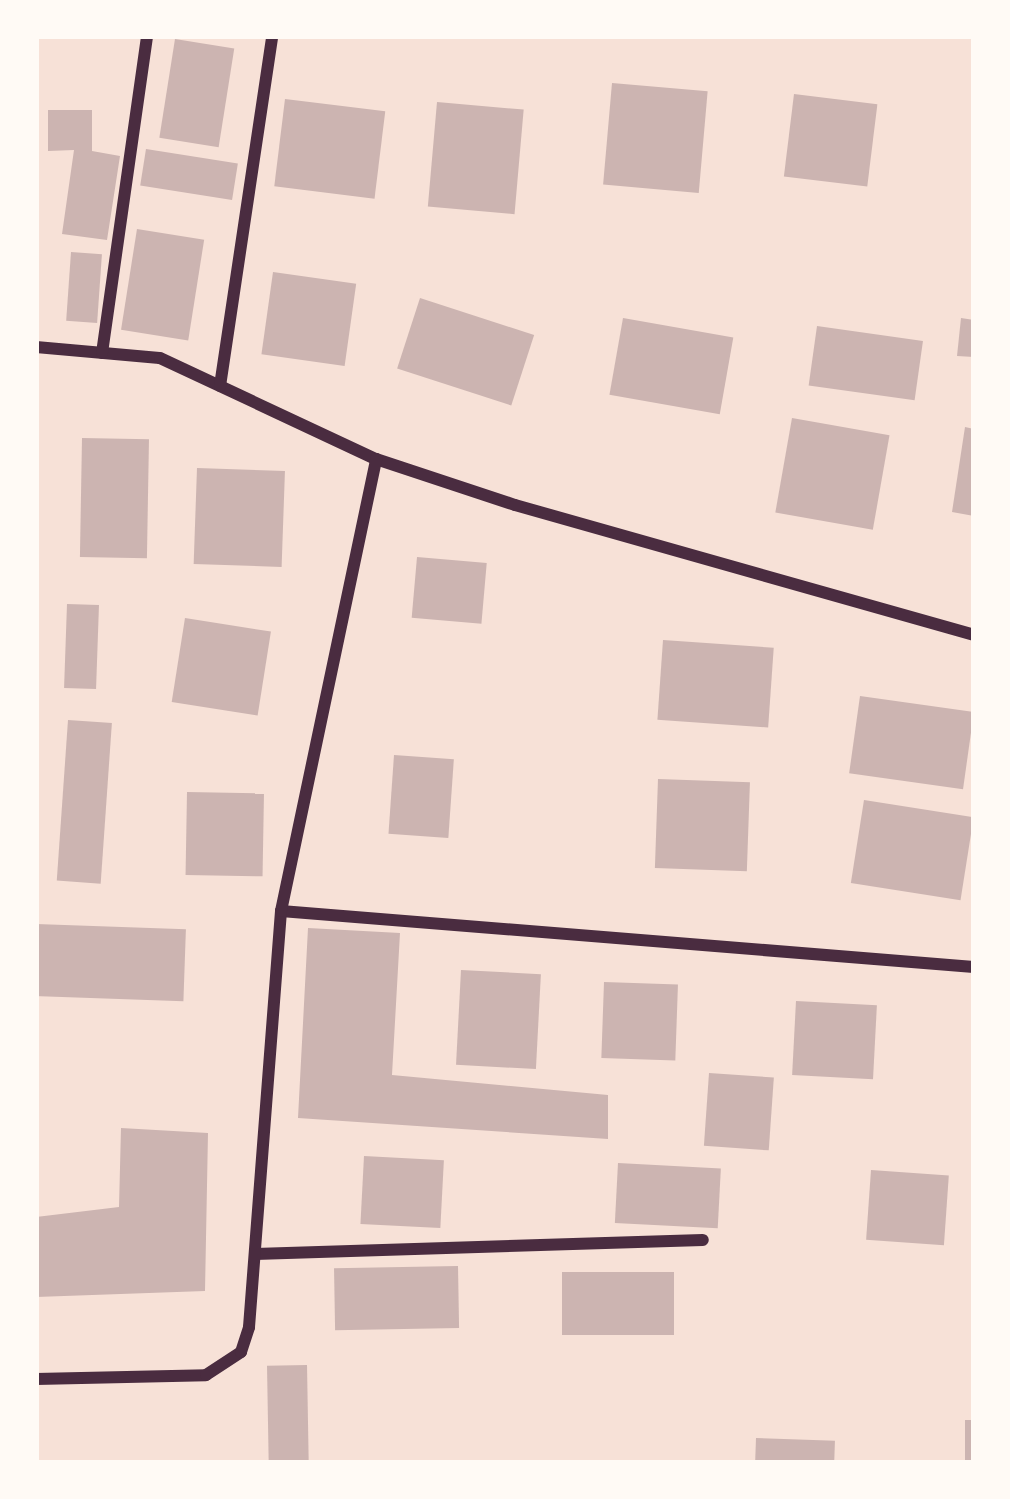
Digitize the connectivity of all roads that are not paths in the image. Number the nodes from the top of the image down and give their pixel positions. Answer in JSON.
{"nodes":[{"id":1,"x":147,"y":36,"type":"edge"},
{"id":2,"x":272,"y":36,"type":"edge"},
{"id":3,"x":36,"y":347,"type":"edge"},
{"id":4,"x":101,"y":353,"type":"junction"},
{"id":5,"x":220,"y":386,"type":"junction"},
{"id":6,"x":376,"y":459,"type":"junction"},
{"id":7,"x":974,"y":635,"type":"edge"},
{"id":8,"x":281,"y":911,"type":"junction"},
{"id":9,"x":974,"y":967,"type":"edge"},
{"id":10,"x":703,"y":1240,"type":"dead end"},
{"id":11,"x":255,"y":1254,"type":"junction"},
{"id":12,"x":36,"y":1379,"type":"edge"}],
"edges":[{"from":1,"to":4,"type":"street"},
{"from":2,"to":5,"type":"street"},
{"from":3,"to":4,"type":"street"},
{"from":4,"to":5,"type":"street"},
{"from":5,"to":6,"type":"street"},
{"from":6,"to":7,"type":"street"},
{"from":6,"to":8,"type":"street"},
{"from":8,"to":9,"type":"street"},
{"from":8,"to":11,"type":"street"},
{"from":10,"to":11,"type":"street"},
{"from":11,"to":12,"type":"street"}]}
